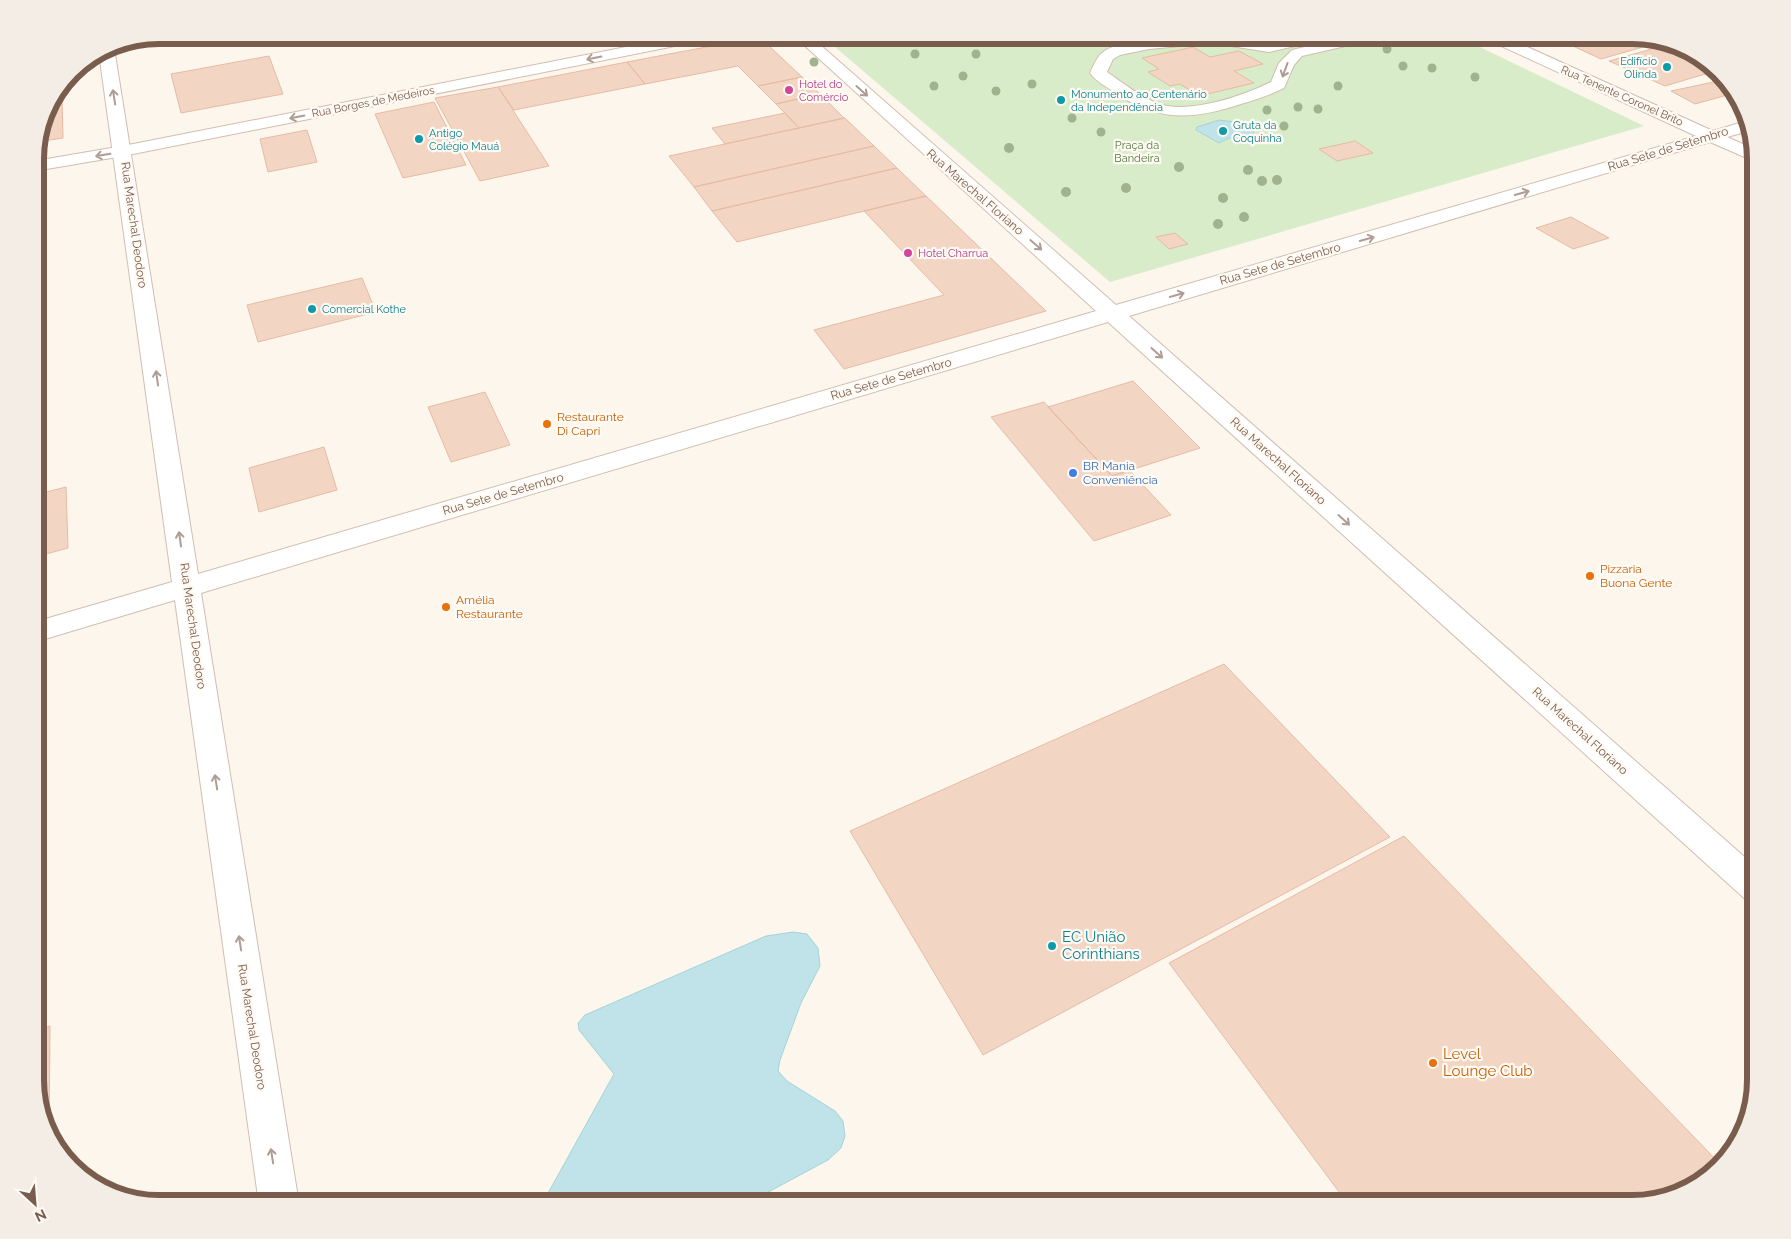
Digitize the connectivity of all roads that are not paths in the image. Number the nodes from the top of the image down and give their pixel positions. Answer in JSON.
{"nodes":[{"id":1,"x":665,"y":44,"type":"edge"},
{"id":2,"x":810,"y":44,"type":"edge"},
{"id":3,"x":1149,"y":44,"type":"edge"},
{"id":4,"x":1250,"y":44,"type":"edge"},
{"id":5,"x":1283,"y":44,"type":"edge"},
{"id":6,"x":1336,"y":44,"type":"edge"},
{"id":7,"x":1509,"y":44,"type":"edge"},
{"id":8,"x":107,"y":56,"type":"edge"},
{"id":9,"x":1742,"y":127,"type":"edge"},
{"id":10,"x":1712,"y":136,"type":"junction"},
{"id":11,"x":124,"y":151,"type":"junction"},
{"id":12,"x":1747,"y":152,"type":"edge"},
{"id":13,"x":44,"y":164,"type":"edge"},
{"id":14,"x":1114,"y":313,"type":"junction"},
{"id":15,"x":187,"y":588,"type":"junction"},
{"id":16,"x":44,"y":629,"type":"edge"},
{"id":17,"x":1747,"y":880,"type":"edge"},
{"id":18,"x":278,"y":1195,"type":"edge"}],
"edges":[{"from":1,"to":11,"type":"street","name":"Rua Borges de Medeiros","one_way":true},
{"from":2,"to":14,"type":"street","name":"Rua Marechal Floriano","one_way":true},
{"from":6,"to":3,"type":"street","one_way":true},
{"from":4,"to":5,"type":"street","one_way":true},
{"from":7,"to":10,"type":"street","name":"Rua Tenente Coronel Brito"},
{"from":11,"to":8,"type":"street","name":"Rua Marechal Deodoro","one_way":true},
{"from":9,"to":10,"type":"street","name":"Rua Sete de Setembro"},
{"from":10,"to":12,"type":"street","name":"Rua Tenente Coronel Brito"},
{"from":14,"to":10,"type":"street","name":"Rua Sete de Setembro","one_way":true},
{"from":11,"to":13,"type":"street","name":"Rua Borges de Medeiros","one_way":true},
{"from":15,"to":11,"type":"street","name":"Rua Marechal Deodoro","one_way":true},
{"from":14,"to":15,"type":"street","name":"Rua Sete de Setembro"},
{"from":14,"to":17,"type":"street","name":"Rua Marechal Floriano","one_way":true},
{"from":15,"to":16,"type":"street","name":"Rua Sete de Setembro"},
{"from":18,"to":15,"type":"street","name":"Rua Marechal Deodoro","one_way":true}]}
